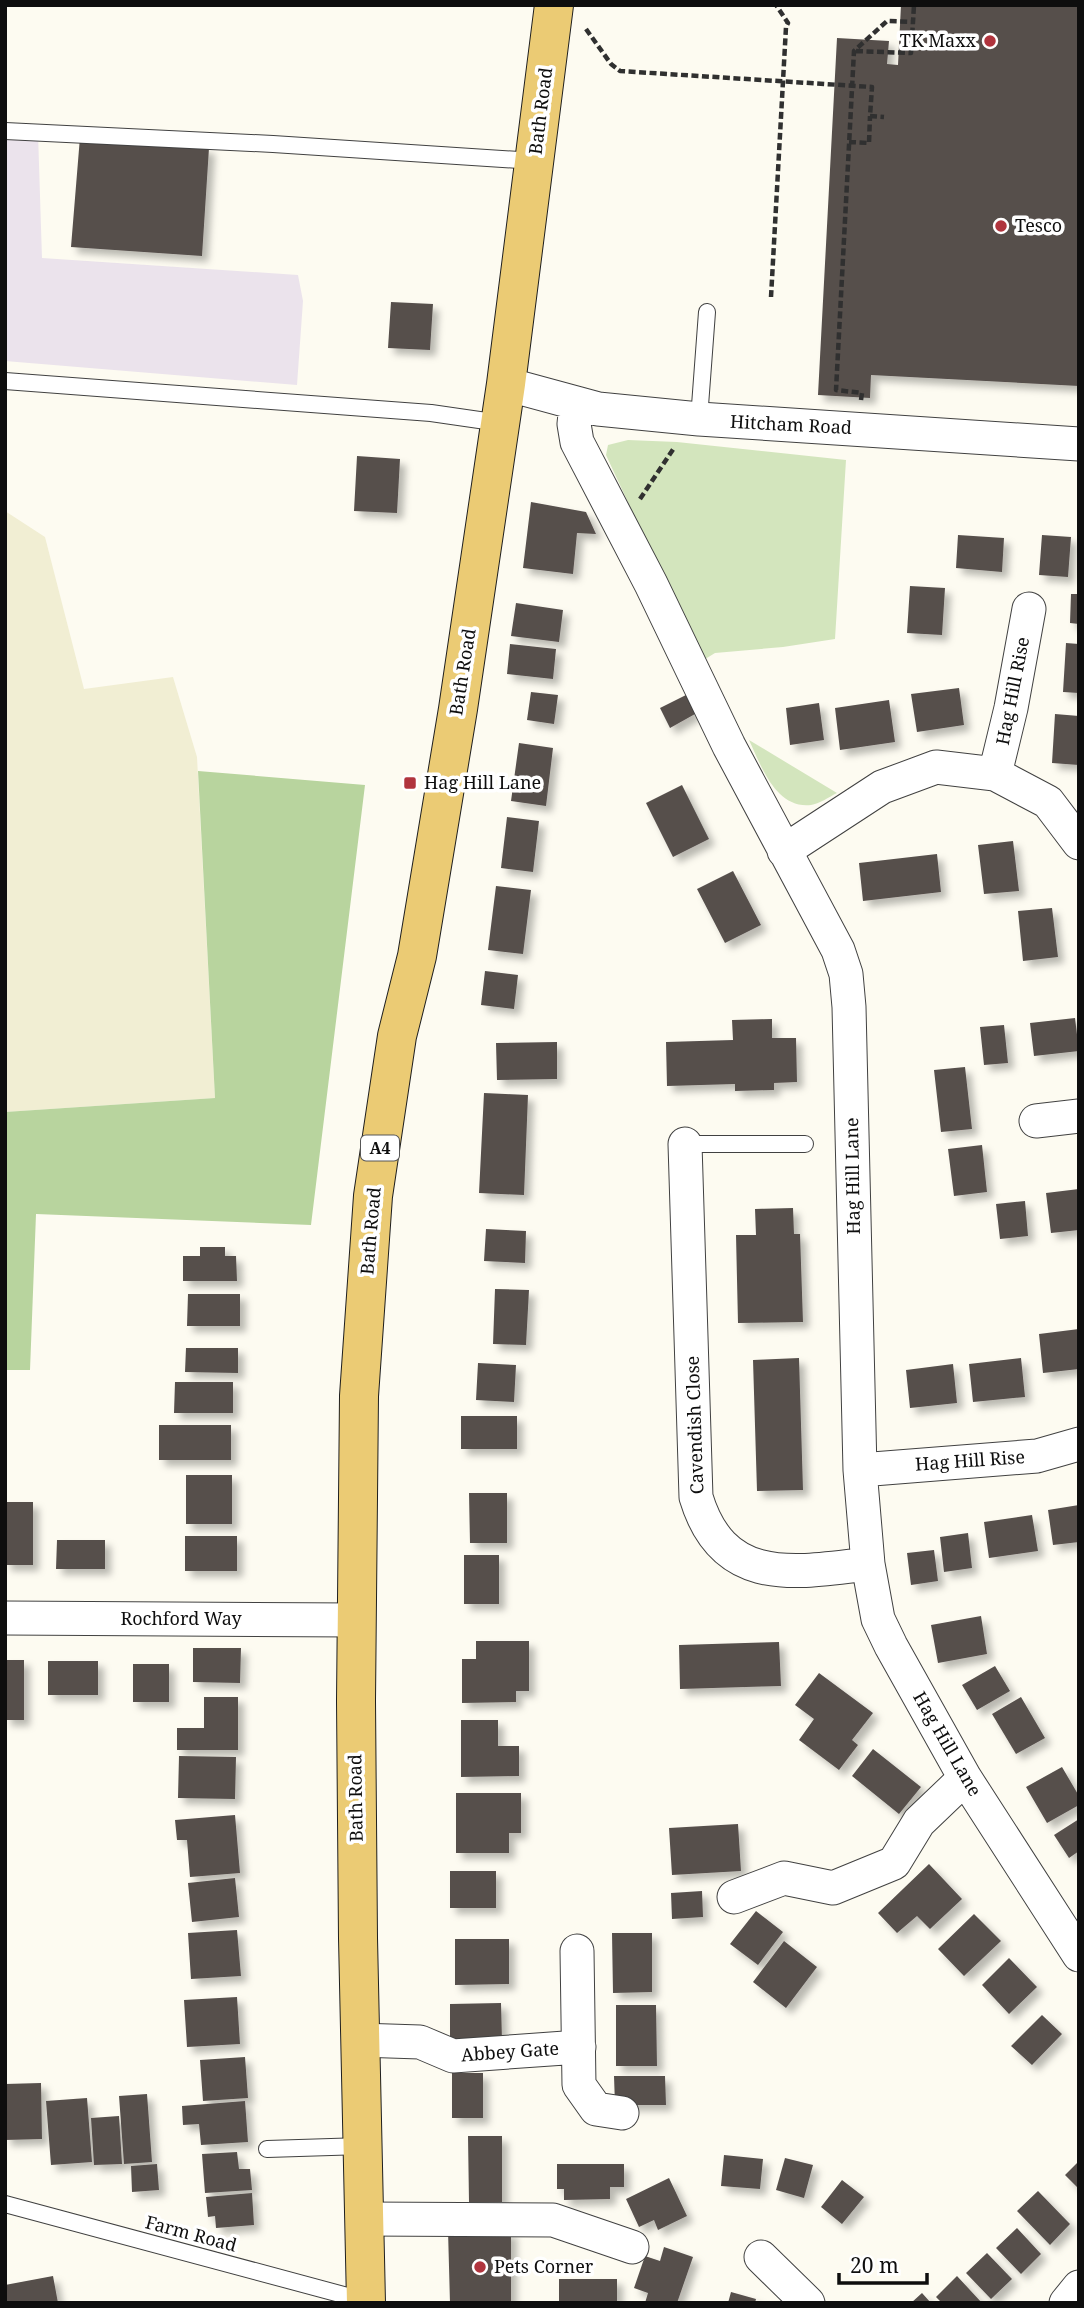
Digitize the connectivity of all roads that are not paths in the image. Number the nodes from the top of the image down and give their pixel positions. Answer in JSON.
{"nodes":[{"id":1,"x":567,"y":18,"type":"edge"},
{"id":2,"x":5,"y":131,"type":"edge"},
{"id":3,"x":535,"y":161,"type":"junction"},
{"id":4,"x":707,"y":312,"type":"dead end"},
{"id":5,"x":5,"y":381,"type":"edge"},
{"id":6,"x":506,"y":384,"type":"junction"},
{"id":7,"x":576,"y":404,"type":"junction"},
{"id":8,"x":697,"y":419,"type":"junction"},
{"id":9,"x":500,"y":422,"type":"junction"},
{"id":10,"x":1079,"y":443,"type":"edge"},
{"id":11,"x":1029,"y":609,"type":"dead end"},
{"id":12,"x":995,"y":774,"type":"junction"},
{"id":13,"x":1079,"y":843,"type":"edge"},
{"id":14,"x":784,"y":850,"type":"junction"},
{"id":15,"x":1079,"y":1116,"type":"edge"},
{"id":16,"x":1036,"y":1121,"type":"dead end"},
{"id":17,"x":685,"y":1144,"type":"joint"},
{"id":18,"x":805,"y":1144,"type":"dead end"},
{"id":19,"x":1079,"y":1444,"type":"edge"},
{"id":20,"x":860,"y":1470,"type":"junction"},
{"id":21,"x":868,"y":1564,"type":"junction"},
{"id":22,"x":5,"y":1618,"type":"edge"},
{"id":23,"x":356,"y":1620,"type":"junction"},
{"id":24,"x":965,"y":1778,"type":"junction"},
{"id":25,"x":734,"y":1897,"type":"dead end"},
{"id":26,"x":577,"y":1951,"type":"dead end"},
{"id":27,"x":1079,"y":1955,"type":"edge"},
{"id":28,"x":359,"y":2040,"type":"junction"},
{"id":29,"x":579,"y":2047,"type":"junction"},
{"id":30,"x":622,"y":2113,"type":"dead end"},
{"id":31,"x":363,"y":2146,"type":"junction"},
{"id":32,"x":267,"y":2149,"type":"dead end"},
{"id":33,"x":5,"y":2204,"type":"edge"},
{"id":34,"x":365,"y":2219,"type":"junction"},
{"id":35,"x":632,"y":2247,"type":"dead end"},
{"id":36,"x":761,"y":2257,"type":"dead end"},
{"id":37,"x":1079,"y":2287,"type":"edge"},
{"id":38,"x":366,"y":2302,"type":"edge"},
{"id":39,"x":808,"y":2303,"type":"edge"},
{"id":40,"x":1066,"y":2303,"type":"edge"}],
"edges":[{"from":1,"to":3,"type":"main road","name":"Bath Road","number":"A4"},
{"from":2,"to":3,"type":"lane"},
{"from":3,"to":6,"type":"main road","name":"Bath Road","number":"A4"},
{"from":4,"to":8,"type":"lane"},
{"from":5,"to":9,"type":"lane"},
{"from":6,"to":7,"type":"street","name":"Hitcham Road"},
{"from":6,"to":9,"type":"main road","name":"Bath Road","number":"A4"},
{"from":7,"to":8,"type":"street","name":"Hitcham Road"},
{"from":7,"to":14,"type":"street","name":"Hag Hill Lane"},
{"from":8,"to":10,"type":"street","name":"Hitcham Road"},
{"from":9,"to":23,"type":"main road","name":"Bath Road","number":"A4"},
{"from":11,"to":12,"type":"street","name":"Hag Hill Rise"},
{"from":12,"to":13,"type":"street"},
{"from":12,"to":14,"type":"street"},
{"from":14,"to":20,"type":"street","name":"Hag Hill Lane"},
{"from":15,"to":16,"type":"street"},
{"from":17,"to":18,"type":"lane"},
{"from":17,"to":21,"type":"street","name":"Cavendish Close"},
{"from":19,"to":20,"type":"street","name":"Hag Hill Rise"},
{"from":20,"to":21,"type":"street","name":"Hag Hill Lane"},
{"from":21,"to":24,"type":"street","name":"Hag Hill Lane"},
{"from":22,"to":23,"type":"street","name":"Rochford Way"},
{"from":23,"to":28,"type":"main road","name":"Bath Road","number":"A4"},
{"from":24,"to":25,"type":"street"},
{"from":24,"to":27,"type":"street","name":"Hag Hill Lane"},
{"from":26,"to":29,"type":"street","name":"Abbey Gate"},
{"from":28,"to":29,"type":"street","name":"Abbey Gate"},
{"from":28,"to":31,"type":"main road","name":"Bath Road","number":"A4"},
{"from":29,"to":30,"type":"street","name":"Abbey Gate"},
{"from":31,"to":32,"type":"lane"},
{"from":31,"to":34,"type":"main road","name":"Bath Road","number":"A4"},
{"from":33,"to":38,"type":"lane","name":"Farm Road"},
{"from":34,"to":35,"type":"street"},
{"from":34,"to":38,"type":"main road","name":"Bath Road","number":"A4"},
{"from":36,"to":39,"type":"street"},
{"from":37,"to":40,"type":"street"}]}
